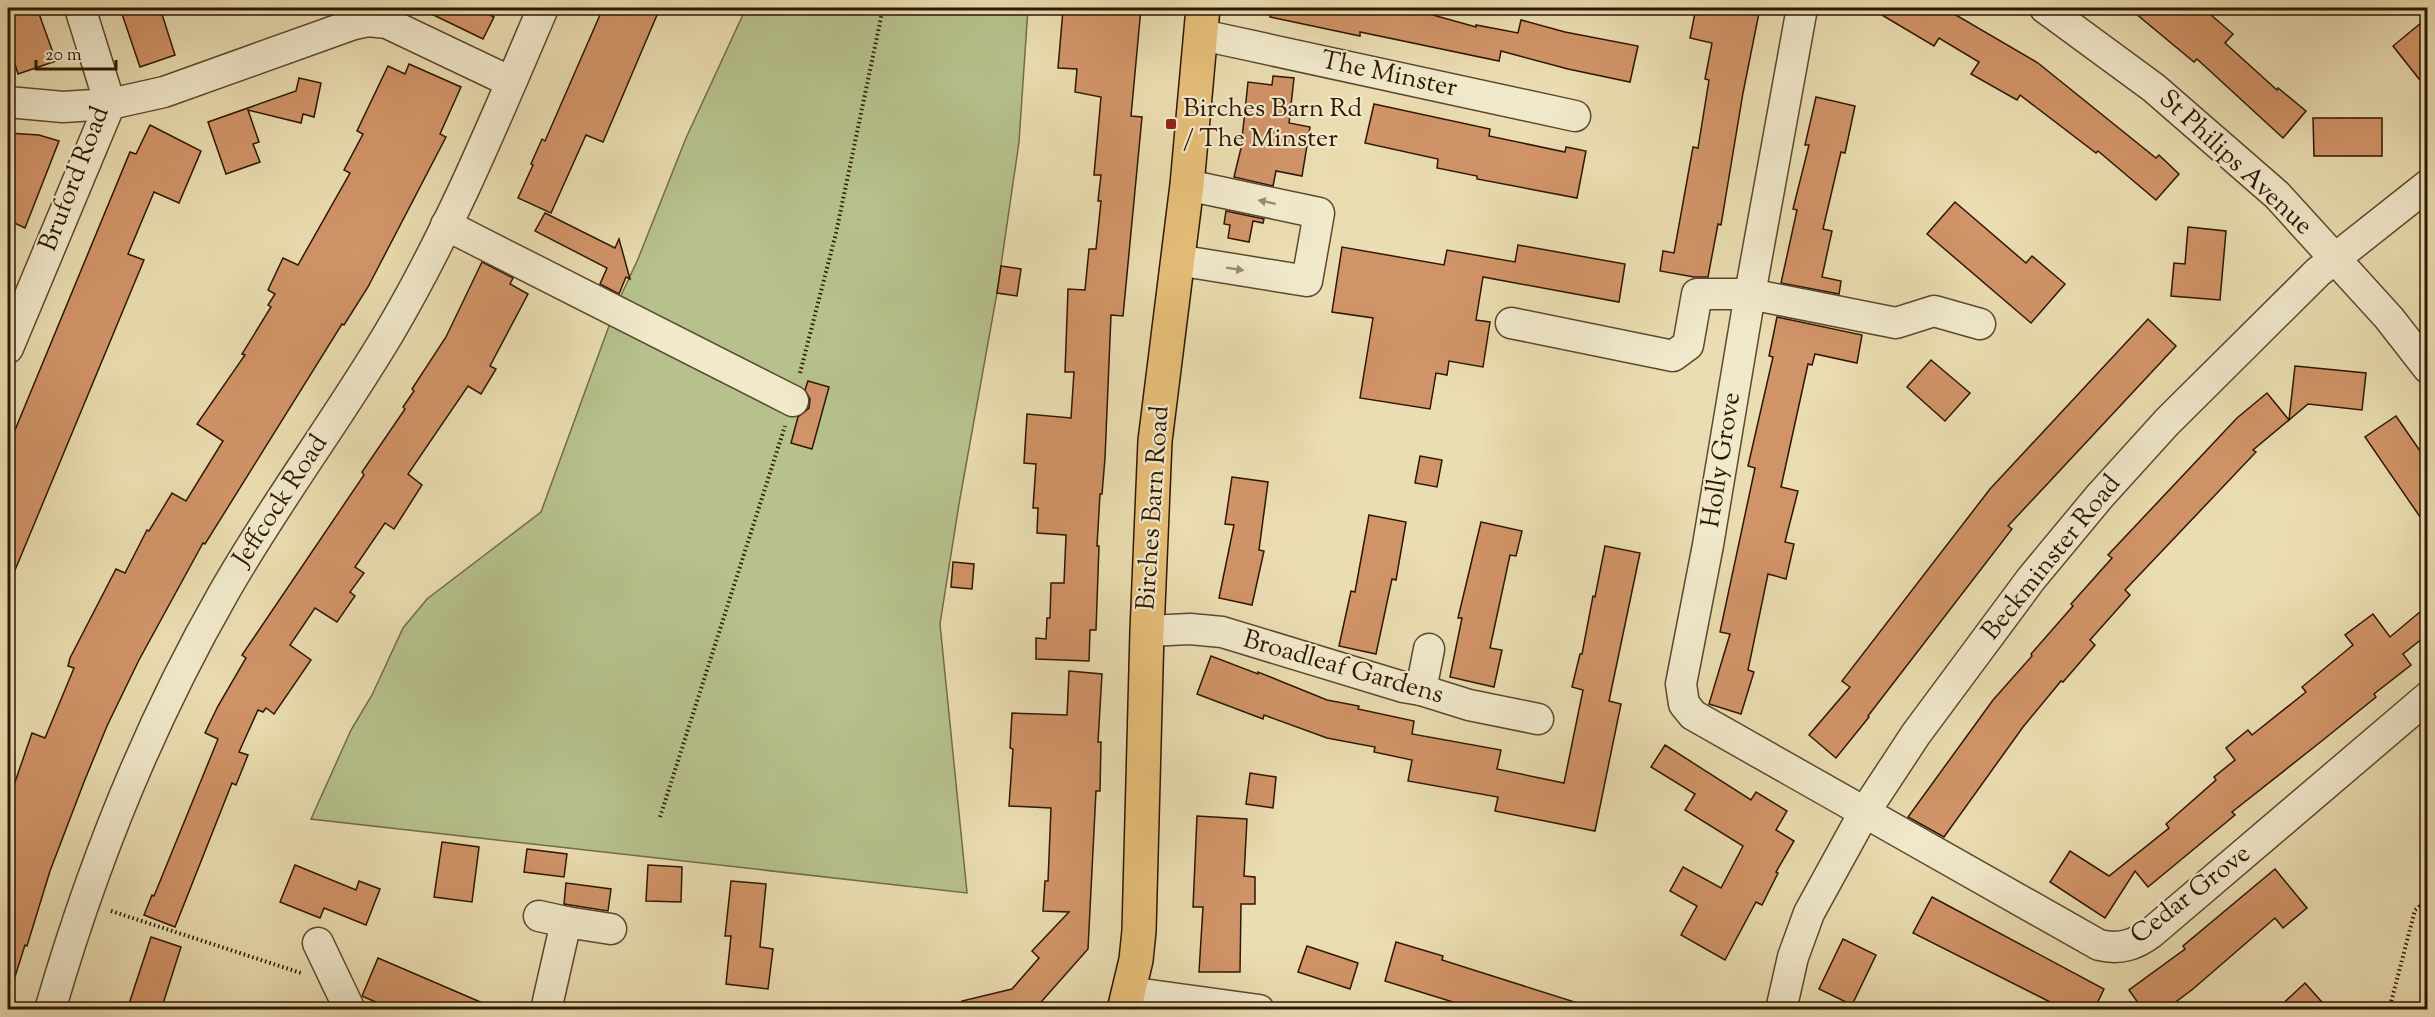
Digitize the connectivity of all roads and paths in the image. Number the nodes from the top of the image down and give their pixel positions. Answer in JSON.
{"nodes":[{"id":1,"x":80,"y":8,"type":"edge"},
{"id":2,"x":543,"y":8,"type":"edge"},
{"id":3,"x":1802,"y":8,"type":"edge"},
{"id":4,"x":2045,"y":8,"type":"edge"},
{"id":5,"x":371,"y":14,"type":"edge"},
{"id":6,"x":1203,"y":21,"type":"edge"},
{"id":7,"x":511,"y":82,"type":"junction"},
{"id":8,"x":8,"y":102,"type":"edge"},
{"id":9,"x":110,"y":104,"type":"junction"},
{"id":10,"x":1575,"y":116,"type":"dead end"},
{"id":11,"x":1187,"y":185,"type":"junction"},
{"id":12,"x":2427,"y":185,"type":"edge"},
{"id":13,"x":446,"y":225,"type":"junction"},
{"id":14,"x":2335,"y":258,"type":"junction"},
{"id":15,"x":1178,"y":260,"type":"junction"},
{"id":16,"x":1750,"y":294,"type":"junction"},
{"id":17,"x":1511,"y":323,"type":"dead end"},
{"id":18,"x":1980,"y":324,"type":"dead end"},
{"id":19,"x":8,"y":348,"type":"edge"},
{"id":20,"x":2427,"y":368,"type":"edge"},
{"id":21,"x":793,"y":401,"type":"dead end"},
{"id":22,"x":1146,"y":631,"type":"junction"},
{"id":23,"x":1430,"y":649,"type":"dead end"},
{"id":24,"x":1421,"y":690,"type":"junction"},
{"id":25,"x":2427,"y":697,"type":"edge"},
{"id":26,"x":1538,"y":719,"type":"dead end"},
{"id":27,"x":1864,"y":813,"type":"junction"},
{"id":28,"x":2427,"y":899,"type":"edge"},
{"id":29,"x":84,"y":903,"type":"junction"},
{"id":30,"x":611,"y":928,"type":"dead end"},
{"id":31,"x":318,"y":943,"type":"dead end"},
{"id":32,"x":344,"y":997,"type":"edge"},
{"id":33,"x":1126,"y":1001,"type":"edge"},
{"id":34,"x":50,"y":1010,"type":"edge"},
{"id":35,"x":546,"y":1010,"type":"edge"},
{"id":36,"x":1259,"y":1010,"type":"edge"},
{"id":37,"x":1781,"y":1010,"type":"edge"},
{"id":38,"x":2390,"y":1010,"type":"edge"}],
"edges":[{"from":1,"to":9,"type":"street","name":"Bruford Road"},
{"from":2,"to":7,"type":"street","name":"Jeffcock Road"},
{"from":3,"to":16,"type":"street","name":"Holly Grove"},
{"from":4,"to":14,"type":"street","name":"St Philips Avenue"},
{"from":5,"to":7,"type":"street"},
{"from":5,"to":9,"type":"street"},
{"from":6,"to":10,"type":"street","name":"The Minster"},
{"from":6,"to":11,"type":"main road","name":"Birches Barn Road"},
{"from":7,"to":13,"type":"street","name":"Jeffcock Road"},
{"from":8,"to":9,"type":"street"},
{"from":9,"to":19,"type":"street","name":"Bruford Road"},
{"from":11,"to":15,"type":"main road","name":"Birches Barn Road"},
{"from":15,"to":11,"type":"street","one_way":true},
{"from":12,"to":14,"type":"street","name":"Beckminster Road"},
{"from":13,"to":21,"type":"street"},
{"from":13,"to":29,"type":"street","name":"Jeffcock Road"},
{"from":14,"to":20,"type":"street","name":"St Philips Avenue"},
{"from":14,"to":27,"type":"street","name":"Beckminster Road"},
{"from":15,"to":22,"type":"main road","name":"Birches Barn Road"},
{"from":16,"to":17,"type":"street"},
{"from":16,"to":18,"type":"street"},
{"from":16,"to":27,"type":"street","name":"Holly Grove"},
{"from":22,"to":24,"type":"street","name":"Broadleaf Gardens"},
{"from":22,"to":33,"type":"main road","name":"Birches Barn Road"},
{"from":23,"to":24,"type":"street"},
{"from":24,"to":26,"type":"street","name":"Broadleaf Gardens"},
{"from":25,"to":27,"type":"street","name":"Cedar Grove"},
{"from":27,"to":37,"type":"street","name":"Beckminster Road"},
{"from":28,"to":38,"type":"path"},
{"from":29,"to":32,"type":"path"},
{"from":29,"to":34,"type":"street","name":"Jeffcock Road"},
{"from":30,"to":35,"type":"street"},
{"from":31,"to":32,"type":"street"},
{"from":33,"to":36,"type":"street"}]}
